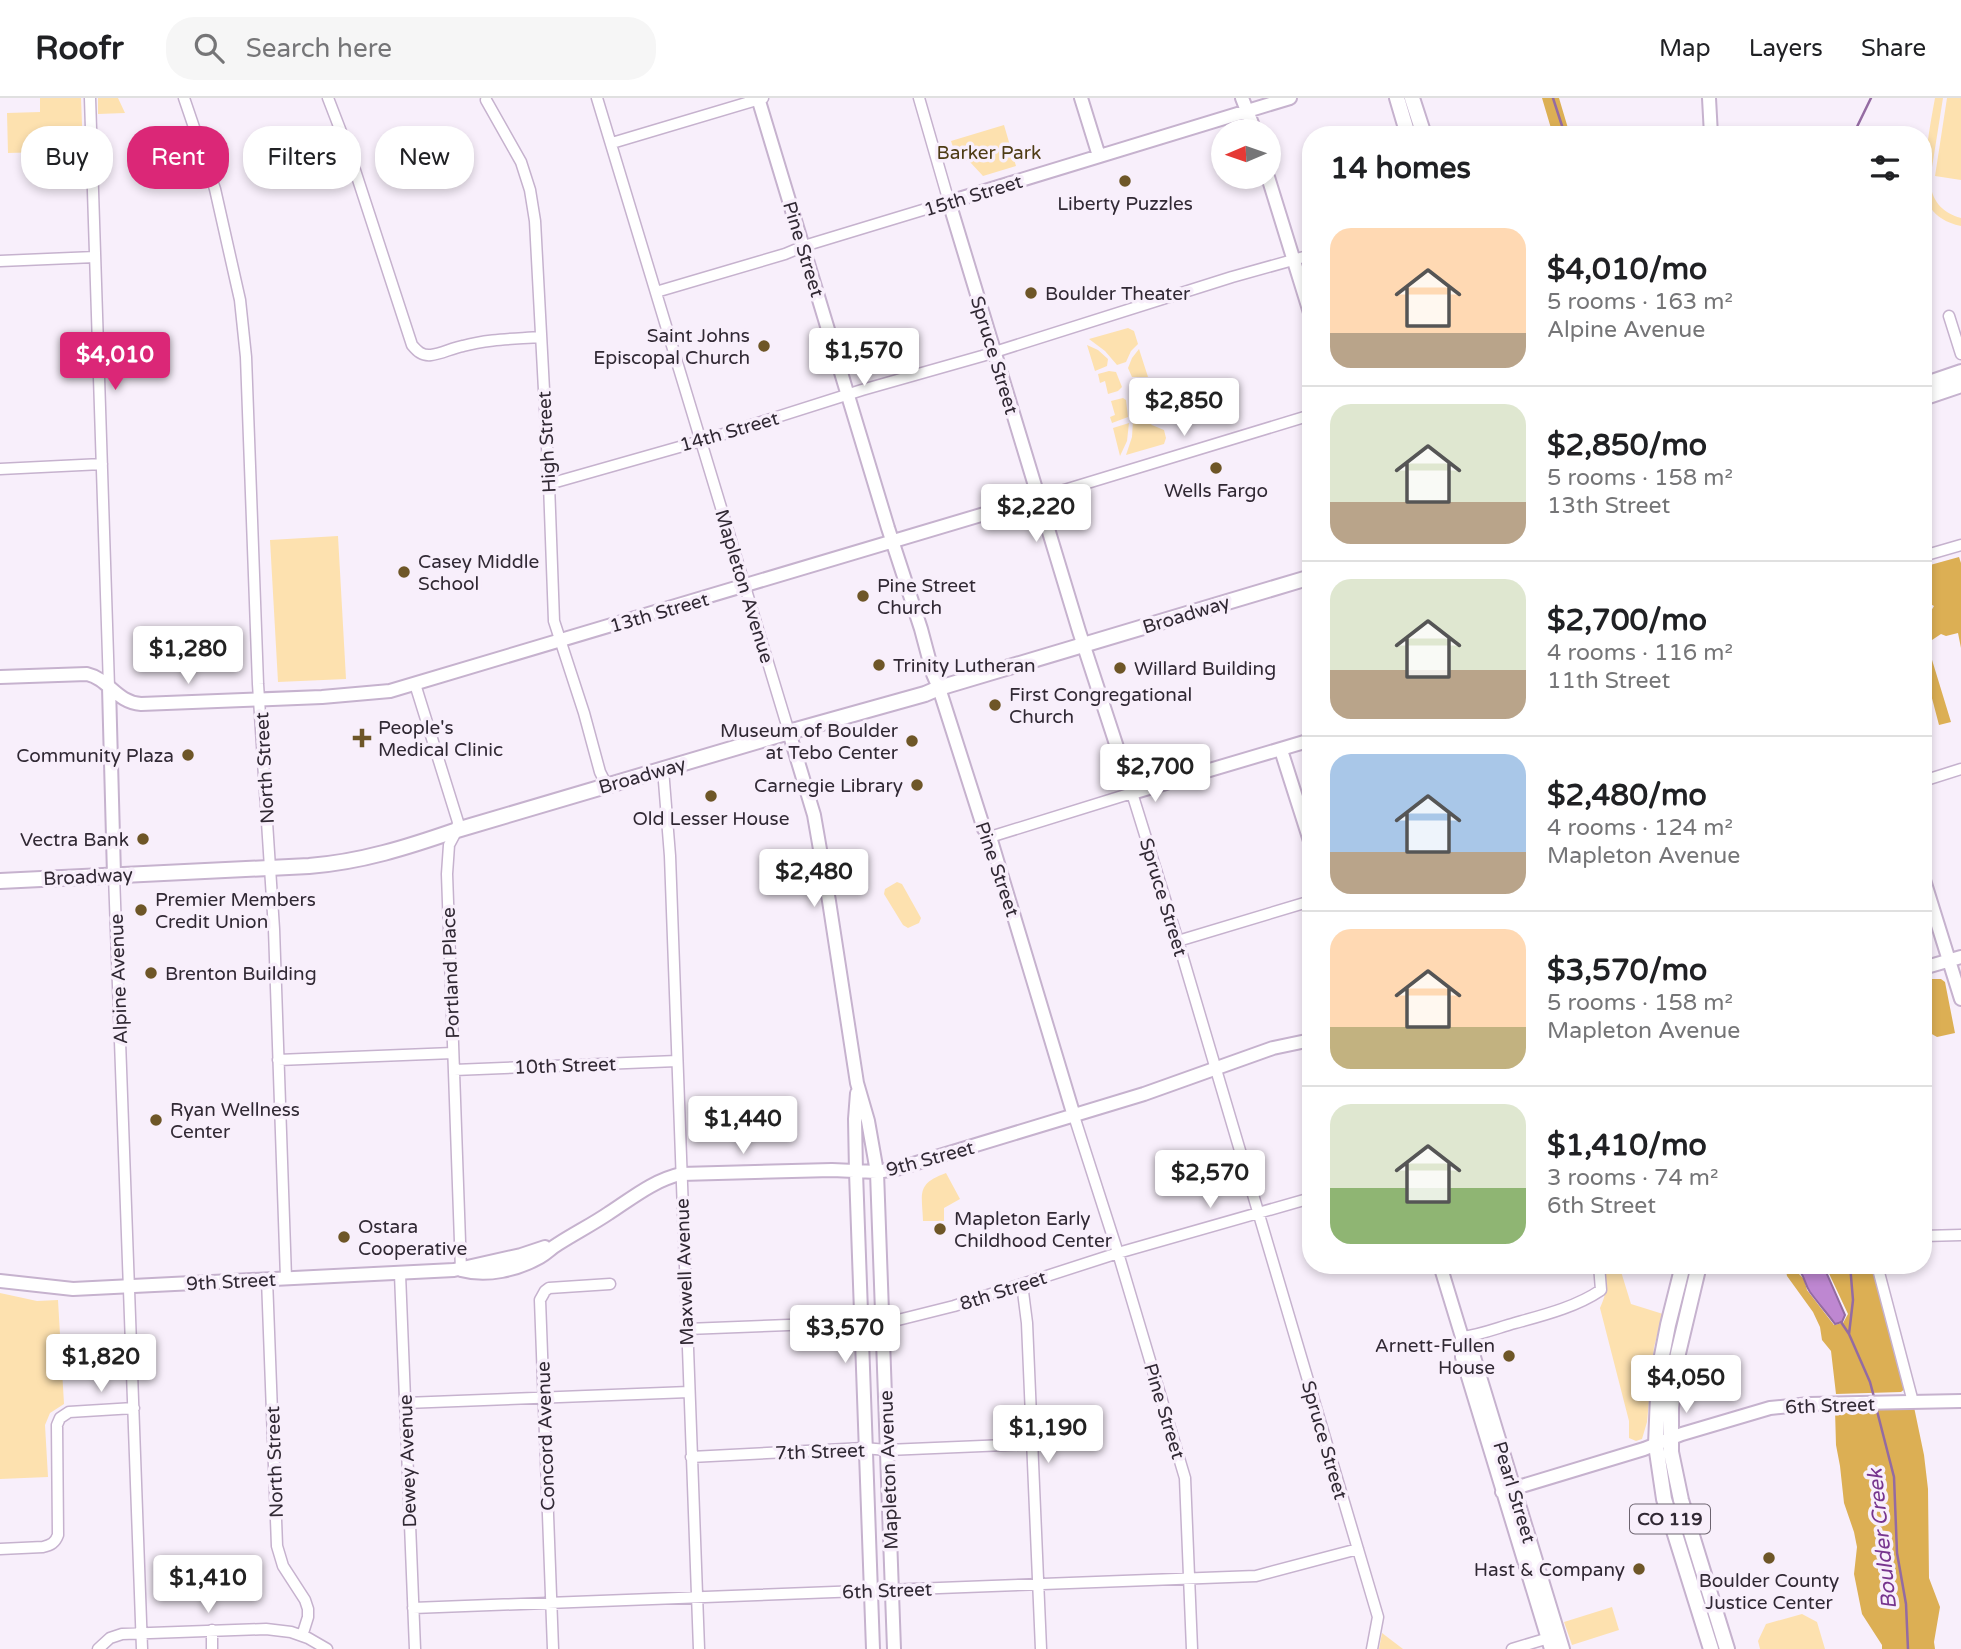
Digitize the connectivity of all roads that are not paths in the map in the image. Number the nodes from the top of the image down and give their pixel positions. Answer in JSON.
{"nodes":[{"id":1,"x":90,"y":98,"type":"edge"},
{"id":2,"x":184,"y":98,"type":"edge"},
{"id":3,"x":328,"y":98,"type":"edge"},
{"id":4,"x":597,"y":98,"type":"edge"},
{"id":5,"x":919,"y":98,"type":"edge"},
{"id":6,"x":1081,"y":98,"type":"edge"},
{"id":7,"x":1242,"y":98,"type":"edge"},
{"id":8,"x":1290,"y":98,"type":"edge"},
{"id":9,"x":1397,"y":98,"type":"edge"},
{"id":10,"x":1412,"y":98,"type":"edge"},
{"id":11,"x":1709,"y":98,"type":"edge"},
{"id":12,"x":760,"y":99,"type":"edge"},
{"id":13,"x":486,"y":100,"type":"dead end"},
{"id":14,"x":1248,"y":111,"type":"junction"},
{"id":15,"x":1218,"y":119,"type":"edge"},
{"id":16,"x":1251,"y":119,"type":"edge"},
{"id":17,"x":1211,"y":121,"type":"edge"},
{"id":18,"x":1405,"y":126,"type":"edge"},
{"id":19,"x":1421,"y":126,"type":"edge"},
{"id":20,"x":1709,"y":126,"type":"edge"},
{"id":21,"x":612,"y":143,"type":"junction"},
{"id":22,"x":1099,"y":156,"type":"junction"},
{"id":23,"x":1272,"y":189,"type":"edge"},
{"id":24,"x":979,"y":193,"type":"junction"},
{"id":25,"x":949,"y":202,"type":"junction"},
{"id":26,"x":960,"y":239,"type":"junction"},
{"id":27,"x":804,"y":246,"type":"junction"},
{"id":28,"x":95,"y":257,"type":"junction"},
{"id":29,"x":1302,"y":257,"type":"edge"},
{"id":30,"x":1293,"y":259,"type":"junction"},
{"id":31,"x":0,"y":261,"type":"edge"},
{"id":32,"x":1302,"y":288,"type":"edge"},
{"id":33,"x":656,"y":292,"type":"junction"},
{"id":34,"x":1949,"y":316,"type":"dead end"},
{"id":35,"x":540,"y":337,"type":"junction"},
{"id":36,"x":994,"y":351,"type":"junction"},
{"id":37,"x":1961,"y":354,"type":"edge"},
{"id":38,"x":1961,"y":372,"type":"edge"},
{"id":39,"x":1932,"y":382,"type":"edge"},
{"id":40,"x":1961,"y":385,"type":"edge"},
{"id":41,"x":849,"y":394,"type":"junction"},
{"id":42,"x":1932,"y":395,"type":"edge"},
{"id":43,"x":1302,"y":418,"type":"edge"},
{"id":44,"x":701,"y":441,"type":"junction"},
{"id":45,"x":102,"y":464,"type":"junction"},
{"id":46,"x":0,"y":469,"type":"edge"},
{"id":47,"x":549,"y":484,"type":"junction"},
{"id":48,"x":1044,"y":496,"type":"junction"},
{"id":49,"x":894,"y":540,"type":"junction"},
{"id":50,"x":1961,"y":545,"type":"edge"},
{"id":51,"x":1932,"y":553,"type":"edge"},
{"id":52,"x":1302,"y":580,"type":"edge"},
{"id":53,"x":745,"y":586,"type":"junction"},
{"id":54,"x":561,"y":641,"type":"junction"},
{"id":55,"x":1084,"y":644,"type":"junction"},
{"id":56,"x":0,"y":677,"type":"edge"},
{"id":57,"x":415,"y":684,"type":"junction"},
{"id":58,"x":109,"y":687,"type":"junction"},
{"id":59,"x":939,"y":688,"type":"junction"},
{"id":60,"x":260,"y":700,"type":"junction"},
{"id":61,"x":141,"y":704,"type":"junction"},
{"id":62,"x":110,"y":732,"type":"junction"},
{"id":63,"x":789,"y":732,"type":"junction"},
{"id":64,"x":1302,"y":743,"type":"edge"},
{"id":65,"x":1281,"y":750,"type":"junction"},
{"id":66,"x":1121,"y":762,"type":"junction"},
{"id":67,"x":663,"y":769,"type":"junction"},
{"id":68,"x":1961,"y":769,"type":"edge"},
{"id":69,"x":1932,"y":779,"type":"edge"},
{"id":70,"x":1168,"y":782,"type":"junction"},
{"id":71,"x":607,"y":786,"type":"junction"},
{"id":72,"x":1132,"y":793,"type":"junction"},
{"id":73,"x":1302,"y":816,"type":"edge"},
{"id":74,"x":457,"y":830,"type":"junction"},
{"id":75,"x":990,"y":837,"type":"junction"},
{"id":76,"x":269,"y":868,"type":"junction"},
{"id":77,"x":114,"y":875,"type":"junction"},
{"id":78,"x":0,"y":881,"type":"edge"},
{"id":79,"x":1932,"y":900,"type":"edge"},
{"id":80,"x":1302,"y":904,"type":"edge"},
{"id":81,"x":1178,"y":941,"type":"junction"},
{"id":82,"x":1955,"y":959,"type":"edge"},
{"id":83,"x":1932,"y":965,"type":"edge"},
{"id":84,"x":1961,"y":999,"type":"edge"},
{"id":85,"x":1302,"y":1042,"type":"edge"},
{"id":86,"x":453,"y":1053,"type":"junction"},
{"id":87,"x":278,"y":1060,"type":"junction"},
{"id":88,"x":677,"y":1061,"type":"junction"},
{"id":89,"x":1216,"y":1069,"type":"junction"},
{"id":90,"x":454,"y":1070,"type":"junction"},
{"id":91,"x":857,"y":1083,"type":"junction"},
{"id":92,"x":1074,"y":1116,"type":"junction"},
{"id":93,"x":856,"y":1172,"type":"junction"},
{"id":94,"x":877,"y":1172,"type":"junction"},
{"id":95,"x":681,"y":1174,"type":"junction"},
{"id":96,"x":1302,"y":1200,"type":"edge"},
{"id":97,"x":1258,"y":1212,"type":"junction"},
{"id":98,"x":1961,"y":1235,"type":"edge"},
{"id":99,"x":1932,"y":1237,"type":"edge"},
{"id":100,"x":1118,"y":1254,"type":"junction"},
{"id":101,"x":461,"y":1270,"type":"junction"},
{"id":102,"x":400,"y":1273,"type":"junction"},
{"id":103,"x":1443,"y":1274,"type":"edge"},
{"id":104,"x":1600,"y":1274,"type":"edge"},
{"id":105,"x":1681,"y":1274,"type":"edge"},
{"id":106,"x":1697,"y":1274,"type":"edge"},
{"id":107,"x":1879,"y":1274,"type":"edge"},
{"id":108,"x":286,"y":1278,"type":"junction"},
{"id":109,"x":267,"y":1279,"type":"junction"},
{"id":110,"x":0,"y":1281,"type":"edge"},
{"id":111,"x":610,"y":1284,"type":"dead end"},
{"id":112,"x":1021,"y":1284,"type":"junction"},
{"id":113,"x":129,"y":1287,"type":"junction"},
{"id":114,"x":861,"y":1322,"type":"junction"},
{"id":115,"x":883,"y":1322,"type":"junction"},
{"id":116,"x":687,"y":1329,"type":"junction"},
{"id":117,"x":1462,"y":1337,"type":"junction"},
{"id":118,"x":689,"y":1392,"type":"junction"},
{"id":119,"x":544,"y":1398,"type":"junction"},
{"id":120,"x":1961,"y":1401,"type":"edge"},
{"id":121,"x":1906,"y":1402,"type":"junction"},
{"id":122,"x":405,"y":1403,"type":"junction"},
{"id":123,"x":134,"y":1408,"type":"junction"},
{"id":124,"x":1671,"y":1438,"type":"junction"},
{"id":125,"x":1032,"y":1444,"type":"junction"},
{"id":126,"x":1656,"y":1445,"type":"junction"},
{"id":127,"x":864,"y":1448,"type":"junction"},
{"id":128,"x":887,"y":1450,"type":"junction"},
{"id":129,"x":691,"y":1457,"type":"junction"},
{"id":130,"x":1508,"y":1490,"type":"junction"},
{"id":131,"x":0,"y":1549,"type":"edge"},
{"id":132,"x":1358,"y":1549,"type":"junction"},
{"id":133,"x":1189,"y":1578,"type":"junction"},
{"id":134,"x":1038,"y":1584,"type":"junction"},
{"id":135,"x":871,"y":1590,"type":"junction"},
{"id":136,"x":892,"y":1590,"type":"junction"},
{"id":137,"x":697,"y":1597,"type":"junction"},
{"id":138,"x":552,"y":1602,"type":"junction"},
{"id":139,"x":413,"y":1608,"type":"junction"},
{"id":140,"x":212,"y":1630,"type":"junction"},
{"id":141,"x":142,"y":1633,"type":"junction"},
{"id":142,"x":302,"y":1636,"type":"junction"},
{"id":143,"x":1552,"y":1641,"type":"edge"},
{"id":144,"x":98,"y":1649,"type":"edge"},
{"id":145,"x":142,"y":1649,"type":"edge"},
{"id":146,"x":212,"y":1649,"type":"edge"},
{"id":147,"x":327,"y":1649,"type":"edge"},
{"id":148,"x":415,"y":1649,"type":"edge"},
{"id":149,"x":553,"y":1649,"type":"edge"},
{"id":150,"x":699,"y":1649,"type":"edge"},
{"id":151,"x":873,"y":1649,"type":"edge"},
{"id":152,"x":894,"y":1649,"type":"edge"},
{"id":153,"x":1041,"y":1649,"type":"edge"},
{"id":154,"x":1192,"y":1649,"type":"edge"},
{"id":155,"x":1373,"y":1649,"type":"edge"},
{"id":156,"x":1512,"y":1649,"type":"edge"},
{"id":157,"x":1563,"y":1649,"type":"edge"},
{"id":158,"x":1711,"y":1649,"type":"edge"},
{"id":159,"x":1727,"y":1649,"type":"edge"}],
"edges":[{"from":1,"to":28,"type":"street","name":"Alpine Avenue"},
{"from":2,"to":60,"type":"street","name":"North Street"},
{"from":3,"to":35,"type":"street"},
{"from":4,"to":21,"type":"street","name":"Mapleton Avenue"},
{"from":5,"to":25,"type":"street","name":"Spruce Street"},
{"from":6,"to":22,"type":"street"},
{"from":7,"to":14,"type":"street"},
{"from":8,"to":14,"type":"street","name":"15th Street"},
{"from":9,"to":18,"type":"main road"},
{"from":10,"to":19,"type":"main road"},
{"from":11,"to":20,"type":"street"},
{"from":12,"to":21,"type":"street"},
{"from":12,"to":27,"type":"street","name":"Pine Street"},
{"from":13,"to":35,"type":"street","name":"High Street"},
{"from":14,"to":15,"type":"street","name":"15th Street"},
{"from":14,"to":16,"type":"street"},
{"from":17,"to":22,"type":"street","name":"15th Street"},
{"from":21,"to":33,"type":"street","name":"Mapleton Avenue"},
{"from":22,"to":24,"type":"street","name":"15th Street"},
{"from":23,"to":30,"type":"street"},
{"from":24,"to":25,"type":"street","name":"15th Street"},
{"from":24,"to":26,"type":"street"},
{"from":25,"to":26,"type":"street","name":"Spruce Street"},
{"from":25,"to":27,"type":"street","name":"15th Street"},
{"from":26,"to":36,"type":"street","name":"Spruce Street"},
{"from":27,"to":33,"type":"street","name":"15th Street"},
{"from":27,"to":41,"type":"street","name":"Pine Street"},
{"from":28,"to":31,"type":"street"},
{"from":28,"to":45,"type":"street","name":"Alpine Avenue"},
{"from":29,"to":30,"type":"street","name":"14th Street"},
{"from":30,"to":32,"type":"street"},
{"from":30,"to":36,"type":"street","name":"14th Street"},
{"from":33,"to":44,"type":"street","name":"Mapleton Avenue"},
{"from":34,"to":37,"type":"street"},
{"from":35,"to":47,"type":"street","name":"High Street"},
{"from":36,"to":41,"type":"street","name":"14th Street"},
{"from":36,"to":48,"type":"street","name":"Spruce Street"},
{"from":38,"to":39,"type":"main road"},
{"from":40,"to":42,"type":"main road"},
{"from":41,"to":44,"type":"street","name":"14th Street"},
{"from":41,"to":49,"type":"street","name":"Pine Street"},
{"from":43,"to":48,"type":"street","name":"13th Street"},
{"from":44,"to":47,"type":"street","name":"14th Street"},
{"from":44,"to":53,"type":"street","name":"Mapleton Avenue"},
{"from":45,"to":46,"type":"street"},
{"from":45,"to":58,"type":"street","name":"Alpine Avenue"},
{"from":47,"to":54,"type":"street","name":"High Street"},
{"from":48,"to":49,"type":"street","name":"13th Street"},
{"from":48,"to":55,"type":"street","name":"Spruce Street"},
{"from":49,"to":53,"type":"street","name":"13th Street"},
{"from":49,"to":59,"type":"street","name":"Pine Street"},
{"from":50,"to":51,"type":"street"},
{"from":52,"to":55,"type":"main road","name":"Broadway"},
{"from":53,"to":54,"type":"street","name":"13th Street"},
{"from":53,"to":63,"type":"street","name":"Mapleton Avenue"},
{"from":54,"to":57,"type":"street","name":"13th Street"},
{"from":54,"to":71,"type":"street","name":"High Street"},
{"from":55,"to":59,"type":"main road","name":"Broadway"},
{"from":55,"to":66,"type":"street","name":"Spruce Street"},
{"from":56,"to":58,"type":"street","name":"13th Street"},
{"from":57,"to":60,"type":"street","name":"13th Street"},
{"from":57,"to":74,"type":"street","name":"Portland Place"},
{"from":58,"to":61,"type":"street","name":"13th Street"},
{"from":58,"to":62,"type":"street","name":"Alpine Avenue"},
{"from":59,"to":63,"type":"main road","name":"Broadway"},
{"from":59,"to":75,"type":"street","name":"Pine Street"},
{"from":60,"to":61,"type":"street","name":"13th Street"},
{"from":60,"to":76,"type":"street","name":"North Street"},
{"from":61,"to":62,"type":"street"},
{"from":62,"to":77,"type":"street","name":"Alpine Avenue"},
{"from":63,"to":67,"type":"main road","name":"Broadway"},
{"from":63,"to":91,"type":"street","name":"Mapleton Avenue"},
{"from":64,"to":65,"type":"street"},
{"from":65,"to":70,"type":"street"},
{"from":65,"to":73,"type":"street"},
{"from":66,"to":70,"type":"street"},
{"from":66,"to":72,"type":"street","name":"Spruce Street"},
{"from":67,"to":71,"type":"main road","name":"Broadway"},
{"from":67,"to":88,"type":"street","name":"Maxwell Avenue"},
{"from":68,"to":69,"type":"street"},
{"from":70,"to":72,"type":"street"},
{"from":71,"to":74,"type":"main road","name":"Broadway"},
{"from":72,"to":75,"type":"street"},
{"from":72,"to":81,"type":"street","name":"Spruce Street"},
{"from":74,"to":76,"type":"main road","name":"Broadway"},
{"from":74,"to":86,"type":"street","name":"Portland Place"},
{"from":75,"to":92,"type":"street","name":"Pine Street"},
{"from":76,"to":77,"type":"main road","name":"Broadway"},
{"from":76,"to":87,"type":"street","name":"North Street"},
{"from":77,"to":78,"type":"main road","name":"Broadway"},
{"from":77,"to":113,"type":"street","name":"Alpine Avenue"},
{"from":79,"to":82,"type":"street"},
{"from":80,"to":81,"type":"street"},
{"from":81,"to":89,"type":"street","name":"Spruce Street"},
{"from":82,"to":83,"type":"street"},
{"from":82,"to":84,"type":"street"},
{"from":85,"to":89,"type":"street","name":"9th Street"},
{"from":86,"to":87,"type":"street"},
{"from":86,"to":90,"type":"street","name":"Portland Place"},
{"from":87,"to":108,"type":"street","name":"North Street"},
{"from":88,"to":90,"type":"street","name":"10th Street"},
{"from":88,"to":95,"type":"street","name":"Maxwell Avenue"},
{"from":89,"to":92,"type":"street","name":"9th Street"},
{"from":89,"to":97,"type":"street","name":"Spruce Street"},
{"from":90,"to":101,"type":"street","name":"Portland Place"},
{"from":91,"to":93,"type":"street","name":"Mapleton Avenue"},
{"from":91,"to":94,"type":"street","name":"Mapleton Avenue"},
{"from":92,"to":94,"type":"street","name":"9th Street"},
{"from":92,"to":100,"type":"street","name":"Pine Street"},
{"from":93,"to":94,"type":"street","name":"9th Street"},
{"from":93,"to":95,"type":"street","name":"9th Street"},
{"from":93,"to":114,"type":"street","name":"Mapleton Avenue"},
{"from":94,"to":115,"type":"street","name":"Mapleton Avenue"},
{"from":95,"to":101,"type":"street","name":"9th Street"},
{"from":95,"to":116,"type":"street","name":"Maxwell Avenue"},
{"from":96,"to":97,"type":"street","name":"8th Street"},
{"from":97,"to":100,"type":"street","name":"8th Street"},
{"from":97,"to":132,"type":"street","name":"Spruce Street"},
{"from":98,"to":99,"type":"street"},
{"from":100,"to":112,"type":"street","name":"8th Street"},
{"from":100,"to":133,"type":"street","name":"Pine Street"},
{"from":101,"to":102,"type":"street","name":"9th Street"},
{"from":102,"to":108,"type":"street","name":"9th Street"},
{"from":102,"to":122,"type":"street","name":"Dewey Avenue"},
{"from":103,"to":117,"type":"street","name":"Pearl Street"},
{"from":104,"to":117,"type":"street"},
{"from":105,"to":126,"type":"main road","number":"CO 119"},
{"from":106,"to":124,"type":"main road","number":"CO 119"},
{"from":107,"to":121,"type":"street"},
{"from":108,"to":109,"type":"street","name":"9th Street"},
{"from":109,"to":113,"type":"street","name":"9th Street"},
{"from":109,"to":142,"type":"street","name":"North Street"},
{"from":110,"to":113,"type":"street","name":"9th Street"},
{"from":111,"to":119,"type":"street","name":"Concord Avenue"},
{"from":112,"to":115,"type":"street","name":"8th Street"},
{"from":112,"to":125,"type":"street"},
{"from":113,"to":123,"type":"street","name":"Alpine Avenue"},
{"from":114,"to":115,"type":"street","name":"8th Street"},
{"from":114,"to":116,"type":"street","name":"8th Street"},
{"from":114,"to":127,"type":"street","name":"Mapleton Avenue"},
{"from":115,"to":128,"type":"street","name":"Mapleton Avenue"},
{"from":116,"to":118,"type":"street","name":"Maxwell Avenue"},
{"from":117,"to":130,"type":"street","name":"Pearl Street"},
{"from":118,"to":119,"type":"street"},
{"from":118,"to":129,"type":"street","name":"Maxwell Avenue"},
{"from":119,"to":122,"type":"street"},
{"from":119,"to":138,"type":"street","name":"Concord Avenue"},
{"from":120,"to":121,"type":"street","name":"6th Street"},
{"from":121,"to":124,"type":"street","name":"6th Street"},
{"from":122,"to":139,"type":"street","name":"Dewey Avenue"},
{"from":123,"to":131,"type":"street"},
{"from":123,"to":141,"type":"street","name":"Alpine Avenue"},
{"from":124,"to":126,"type":"street","name":"6th Street"},
{"from":124,"to":159,"type":"main road","number":"CO 119"},
{"from":125,"to":128,"type":"street","name":"7th Street"},
{"from":125,"to":134,"type":"street"},
{"from":126,"to":130,"type":"street","name":"6th Street"},
{"from":126,"to":158,"type":"main road","number":"CO 119"},
{"from":127,"to":128,"type":"street","name":"7th Street"},
{"from":127,"to":129,"type":"street","name":"7th Street"},
{"from":127,"to":135,"type":"street","name":"Mapleton Avenue"},
{"from":128,"to":136,"type":"street","name":"Mapleton Avenue"},
{"from":129,"to":137,"type":"street","name":"Maxwell Avenue"},
{"from":130,"to":143,"type":"street","name":"Pearl Street"},
{"from":132,"to":133,"type":"street","name":"6th Street"},
{"from":132,"to":155,"type":"street","name":"Spruce Street"},
{"from":133,"to":134,"type":"street","name":"6th Street"},
{"from":133,"to":154,"type":"street","name":"Pine Street"},
{"from":134,"to":136,"type":"street","name":"6th Street"},
{"from":134,"to":153,"type":"street"},
{"from":135,"to":136,"type":"street","name":"6th Street"},
{"from":135,"to":137,"type":"street","name":"6th Street"},
{"from":135,"to":151,"type":"street","name":"Mapleton Avenue"},
{"from":136,"to":152,"type":"street","name":"Mapleton Avenue"},
{"from":137,"to":138,"type":"street","name":"6th Street"},
{"from":137,"to":150,"type":"street","name":"Maxwell Avenue"},
{"from":138,"to":139,"type":"street","name":"6th Street"},
{"from":138,"to":149,"type":"street","name":"Concord Avenue"},
{"from":139,"to":148,"type":"street","name":"Dewey Avenue"},
{"from":140,"to":141,"type":"street"},
{"from":140,"to":142,"type":"street"},
{"from":140,"to":146,"type":"street"},
{"from":141,"to":144,"type":"street"},
{"from":141,"to":145,"type":"street","name":"Alpine Avenue"},
{"from":142,"to":147,"type":"street"},
{"from":143,"to":156,"type":"street"},
{"from":143,"to":157,"type":"street","name":"Pearl Street"}]}
